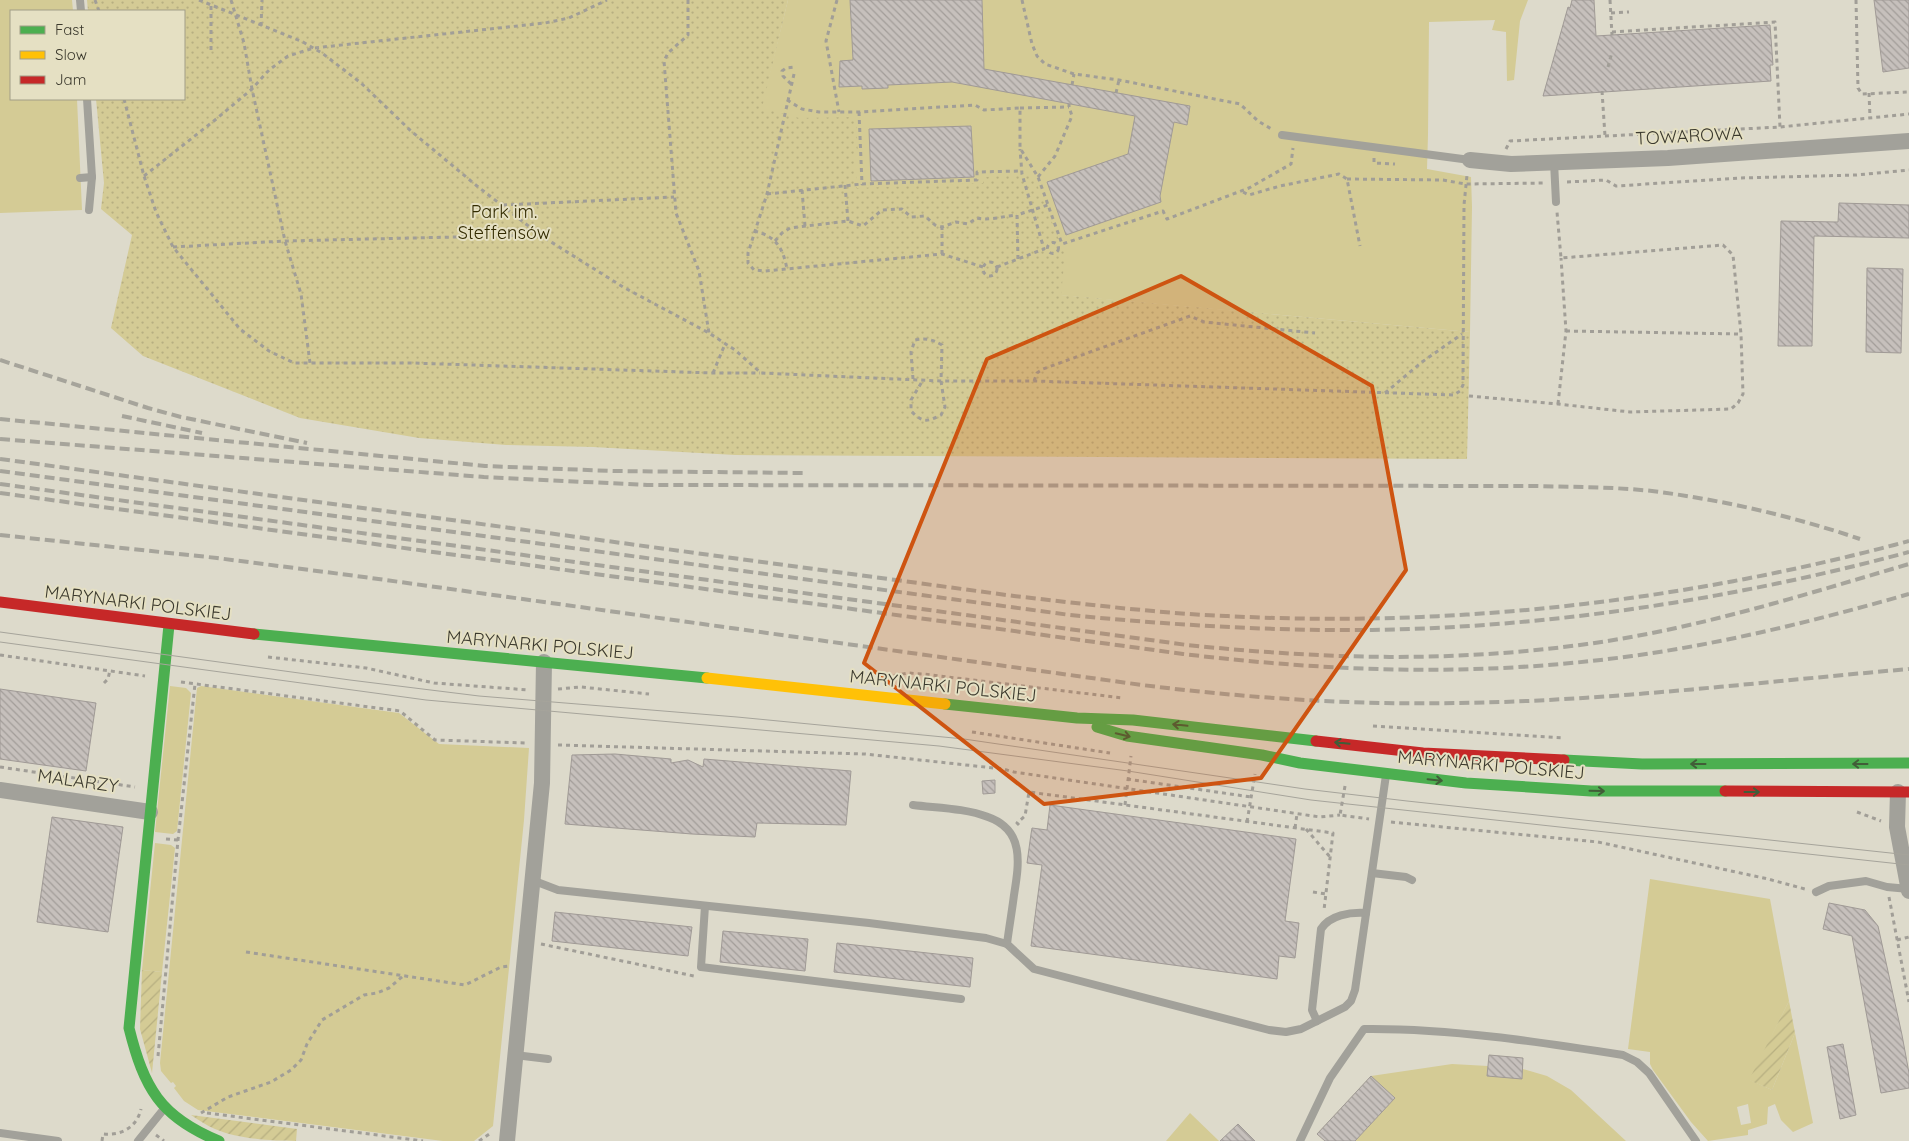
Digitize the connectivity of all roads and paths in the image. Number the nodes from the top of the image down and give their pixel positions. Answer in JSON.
{"nodes":[{"id":1,"x":199,"y":0,"type":"edge"},
{"id":2,"x":231,"y":0,"type":"edge"},
{"id":3,"x":262,"y":0,"type":"edge"},
{"id":4,"x":607,"y":0,"type":"edge"},
{"id":5,"x":688,"y":0,"type":"edge"},
{"id":6,"x":837,"y":0,"type":"edge"},
{"id":7,"x":1022,"y":0,"type":"edge"},
{"id":8,"x":1610,"y":0,"type":"edge"},
{"id":9,"x":1856,"y":0,"type":"edge"},
{"id":10,"x":211,"y":4,"type":"junction"},
{"id":11,"x":1629,"y":12,"type":"dead end"},
{"id":12,"x":1611,"y":13,"type":"junction"},
{"id":13,"x":235,"y":14,"type":"junction"},
{"id":14,"x":261,"y":26,"type":"junction"},
{"id":15,"x":314,"y":48,"type":"junction"},
{"id":16,"x":211,"y":50,"type":"dead end"},
{"id":17,"x":1612,"y":52,"type":"dead end"},
{"id":18,"x":796,"y":67,"type":"dead end"},
{"id":19,"x":1608,"y":67,"type":"dead end"},
{"id":20,"x":794,"y":74,"type":"dead end"},
{"id":21,"x":1074,"y":74,"type":"junction"},
{"id":22,"x":1119,"y":80,"type":"junction"},
{"id":23,"x":792,"y":84,"type":"junction"},
{"id":24,"x":1072,"y":85,"type":"dead end"},
{"id":25,"x":252,"y":89,"type":"junction"},
{"id":26,"x":1602,"y":91,"type":"dead end"},
{"id":27,"x":1909,"y":92,"type":"edge"},
{"id":28,"x":1116,"y":93,"type":"dead end"},
{"id":29,"x":1869,"y":93,"type":"junction"},
{"id":30,"x":87,"y":100,"type":"edge"},
{"id":31,"x":124,"y":100,"type":"edge"},
{"id":32,"x":787,"y":100,"type":"junction"},
{"id":33,"x":1020,"y":108,"type":"junction"},
{"id":34,"x":839,"y":112,"type":"junction"},
{"id":35,"x":859,"y":112,"type":"junction"},
{"id":36,"x":1909,"y":114,"type":"edge"},
{"id":37,"x":1870,"y":117,"type":"junction"},
{"id":38,"x":1780,"y":127,"type":"junction"},
{"id":39,"x":1282,"y":135,"type":"joint"},
{"id":40,"x":1604,"y":136,"type":"junction"},
{"id":41,"x":1294,"y":137,"type":"junction"},
{"id":42,"x":1909,"y":141,"type":"edge"},
{"id":43,"x":1020,"y":148,"type":"junction"},
{"id":44,"x":1470,"y":160,"type":"junction"},
{"id":45,"x":1554,"y":162,"type":"junction"},
{"id":46,"x":1499,"y":163,"type":"junction"},
{"id":47,"x":1909,"y":170,"type":"edge"},
{"id":48,"x":1022,"y":171,"type":"junction"},
{"id":49,"x":144,"y":176,"type":"junction"},
{"id":50,"x":92,"y":177,"type":"junction"},
{"id":51,"x":1038,"y":177,"type":"junction"},
{"id":52,"x":80,"y":178,"type":"dead end"},
{"id":53,"x":1347,"y":178,"type":"junction"},
{"id":54,"x":1555,"y":183,"type":"junction"},
{"id":55,"x":862,"y":184,"type":"junction"},
{"id":56,"x":1465,"y":184,"type":"junction"},
{"id":57,"x":846,"y":186,"type":"junction"},
{"id":58,"x":802,"y":190,"type":"junction"},
{"id":59,"x":1242,"y":191,"type":"junction"},
{"id":60,"x":767,"y":194,"type":"junction"},
{"id":61,"x":674,"y":197,"type":"junction"},
{"id":62,"x":1556,"y":202,"type":"joint"},
{"id":63,"x":1048,"y":205,"type":"junction"},
{"id":64,"x":502,"y":206,"type":"junction"},
{"id":65,"x":89,"y":210,"type":"dead end"},
{"id":66,"x":1032,"y":210,"type":"junction"},
{"id":67,"x":1016,"y":214,"type":"junction"},
{"id":68,"x":848,"y":221,"type":"junction"},
{"id":69,"x":805,"y":226,"type":"junction"},
{"id":70,"x":942,"y":227,"type":"junction"},
{"id":71,"x":754,"y":231,"type":"junction"},
{"id":72,"x":540,"y":235,"type":"junction"},
{"id":73,"x":286,"y":241,"type":"junction"},
{"id":74,"x":775,"y":241,"type":"junction"},
{"id":75,"x":1060,"y":244,"type":"junction"},
{"id":76,"x":1360,"y":246,"type":"dead end"},
{"id":77,"x":173,"y":247,"type":"junction"},
{"id":78,"x":1046,"y":249,"type":"junction"},
{"id":79,"x":942,"y":254,"type":"junction"},
{"id":80,"x":1561,"y":258,"type":"junction"},
{"id":81,"x":1018,"y":259,"type":"junction"},
{"id":82,"x":983,"y":267,"type":"junction"},
{"id":83,"x":997,"y":267,"type":"junction"},
{"id":84,"x":787,"y":269,"type":"junction"},
{"id":85,"x":1566,"y":331,"type":"junction"},
{"id":86,"x":1315,"y":332,"type":"dead end"},
{"id":87,"x":709,"y":333,"type":"junction"},
{"id":88,"x":1462,"y":334,"type":"junction"},
{"id":89,"x":1741,"y":334,"type":"junction"},
{"id":90,"x":725,"y":344,"type":"junction"},
{"id":91,"x":310,"y":363,"type":"junction"},
{"id":92,"x":760,"y":372,"type":"junction"},
{"id":93,"x":714,"y":373,"type":"junction"},
{"id":94,"x":913,"y":379,"type":"junction"},
{"id":95,"x":923,"y":380,"type":"junction"},
{"id":96,"x":941,"y":381,"type":"junction"},
{"id":97,"x":1034,"y":382,"type":"junction"},
{"id":98,"x":1385,"y":392,"type":"junction"},
{"id":99,"x":1469,"y":396,"type":"dead end"},
{"id":100,"x":1558,"y":404,"type":"junction"},
{"id":101,"x":0,"y":602,"type":"edge"},
{"id":102,"x":168,"y":625,"type":"junction"},
{"id":103,"x":0,"y":656,"type":"edge"},
{"id":104,"x":265,"y":656,"type":"dead end"},
{"id":105,"x":544,"y":662,"type":"junction"},
{"id":106,"x":110,"y":670,"type":"junction"},
{"id":107,"x":151,"y":677,"type":"dead end"},
{"id":108,"x":880,"y":678,"type":"dead end"},
{"id":109,"x":173,"y":680,"type":"dead end"},
{"id":110,"x":104,"y":683,"type":"dead end"},
{"id":111,"x":195,"y":684,"type":"junction"},
{"id":112,"x":544,"y":689,"type":"junction"},
{"id":113,"x":650,"y":694,"type":"dead end"},
{"id":114,"x":1124,"y":698,"type":"dead end"},
{"id":115,"x":1078,"y":718,"type":"junction"},
{"id":116,"x":1363,"y":725,"type":"dead end"},
{"id":117,"x":972,"y":732,"type":"dead end"},
{"id":118,"x":1564,"y":738,"type":"dead end"},
{"id":119,"x":543,"y":744,"type":"junction"},
{"id":120,"x":1909,"y":752,"type":"edge"},
{"id":121,"x":1114,"y":754,"type":"dead end"},
{"id":122,"x":1122,"y":755,"type":"dead end"},
{"id":123,"x":1130,"y":756,"type":"dead end"},
{"id":124,"x":1388,"y":762,"type":"junction"},
{"id":125,"x":1885,"y":764,"type":"junction"},
{"id":126,"x":1909,"y":764,"type":"edge"},
{"id":127,"x":0,"y":768,"type":"edge"},
{"id":128,"x":1347,"y":770,"type":"junction"},
{"id":129,"x":1255,"y":773,"type":"dead end"},
{"id":130,"x":140,"y":788,"type":"dead end"},
{"id":131,"x":1126,"y":789,"type":"junction"},
{"id":132,"x":0,"y":790,"type":"edge"},
{"id":133,"x":1903,"y":792,"type":"edge"},
{"id":134,"x":1252,"y":797,"type":"junction"},
{"id":135,"x":912,"y":805,"type":"dead end"},
{"id":136,"x":1125,"y":805,"type":"junction"},
{"id":137,"x":1250,"y":807,"type":"junction"},
{"id":138,"x":150,"y":812,"type":"junction"},
{"id":139,"x":1296,"y":814,"type":"junction"},
{"id":140,"x":1340,"y":815,"type":"junction"},
{"id":141,"x":1380,"y":821,"type":"junction"},
{"id":142,"x":1019,"y":822,"type":"dead end"},
{"id":143,"x":1247,"y":822,"type":"junction"},
{"id":144,"x":1294,"y":828,"type":"junction"},
{"id":145,"x":1306,"y":830,"type":"junction"},
{"id":146,"x":1330,"y":858,"type":"junction"},
{"id":147,"x":1372,"y":873,"type":"junction"},
{"id":148,"x":532,"y":880,"type":"junction"},
{"id":149,"x":1412,"y":880,"type":"dead end"},
{"id":150,"x":1887,"y":887,"type":"junction"},
{"id":151,"x":1909,"y":890,"type":"edge"},
{"id":152,"x":1313,"y":892,"type":"dead end"},
{"id":153,"x":1816,"y":892,"type":"joint"},
{"id":154,"x":1326,"y":894,"type":"junction"},
{"id":155,"x":1325,"y":903,"type":"dead end"},
{"id":156,"x":704,"y":906,"type":"junction"},
{"id":157,"x":1366,"y":913,"type":"junction"},
{"id":158,"x":1909,"y":937,"type":"edge"},
{"id":159,"x":1897,"y":940,"type":"junction"},
{"id":160,"x":541,"y":944,"type":"dead end"},
{"id":161,"x":1007,"y":944,"type":"junction"},
{"id":162,"x":246,"y":952,"type":"dead end"},
{"id":163,"x":513,"y":965,"type":"dead end"},
{"id":164,"x":404,"y":976,"type":"junction"},
{"id":165,"x":700,"y":978,"type":"dead end"},
{"id":166,"x":960,"y":999,"type":"dead end"},
{"id":167,"x":1909,"y":1002,"type":"edge"},
{"id":168,"x":1317,"y":1021,"type":"junction"},
{"id":169,"x":515,"y":1055,"type":"junction"},
{"id":170,"x":158,"y":1058,"type":"dead end"},
{"id":171,"x":548,"y":1059,"type":"dead end"},
{"id":172,"x":165,"y":1108,"type":"junction"},
{"id":173,"x":194,"y":1112,"type":"dead end"},
{"id":174,"x":201,"y":1113,"type":"junction"},
{"id":175,"x":0,"y":1133,"type":"edge"},
{"id":176,"x":502,"y":1135,"type":"edge"},
{"id":177,"x":58,"y":1141,"type":"edge"},
{"id":178,"x":138,"y":1141,"type":"edge"},
{"id":179,"x":219,"y":1141,"type":"edge"},
{"id":180,"x":423,"y":1141,"type":"edge"},
{"id":181,"x":479,"y":1141,"type":"edge"},
{"id":182,"x":1300,"y":1141,"type":"edge"},
{"id":183,"x":1696,"y":1141,"type":"edge"}],
"edges":[{"from":1,"to":10,"type":"path"},
{"from":2,"to":13,"type":"path"},
{"from":3,"to":14,"type":"path"},
{"from":4,"to":15,"type":"path"},
{"from":5,"to":61,"type":"path"},
{"from":6,"to":34,"type":"path"},
{"from":7,"to":21,"type":"path"},
{"from":8,"to":12,"type":"path"},
{"from":9,"to":29,"type":"path"},
{"from":10,"to":13,"type":"path"},
{"from":10,"to":16,"type":"path"},
{"from":11,"to":12,"type":"path"},
{"from":12,"to":38,"type":"path"},
{"from":13,"to":14,"type":"path"},
{"from":13,"to":25,"type":"path"},
{"from":14,"to":15,"type":"path"},
{"from":15,"to":25,"type":"path"},
{"from":15,"to":64,"type":"path"},
{"from":17,"to":19,"type":"path"},
{"from":18,"to":23,"type":"path"},
{"from":20,"to":23,"type":"path"},
{"from":21,"to":22,"type":"path"},
{"from":21,"to":24,"type":"path"},
{"from":22,"to":28,"type":"path"},
{"from":22,"to":39,"type":"path"},
{"from":23,"to":32,"type":"path"},
{"from":25,"to":49,"type":"path"},
{"from":25,"to":73,"type":"path"},
{"from":26,"to":40,"type":"path"},
{"from":27,"to":29,"type":"path"},
{"from":29,"to":37,"type":"path"},
{"from":30,"to":50,"type":"lane"},
{"from":31,"to":49,"type":"path"},
{"from":32,"to":34,"type":"path"},
{"from":32,"to":60,"type":"path"},
{"from":33,"to":35,"type":"path"},
{"from":33,"to":43,"type":"path"},
{"from":33,"to":51,"type":"path"},
{"from":34,"to":35,"type":"path"},
{"from":35,"to":55,"type":"path"},
{"from":36,"to":37,"type":"path"},
{"from":37,"to":38,"type":"path"},
{"from":38,"to":40,"type":"path"},
{"from":39,"to":41,"type":"lane"},
{"from":40,"to":46,"type":"path"},
{"from":41,"to":44,"type":"lane"},
{"from":41,"to":59,"type":"path"},
{"from":42,"to":45,"type":"street","name":"TOWAROWA"},
{"from":43,"to":48,"type":"path"},
{"from":43,"to":51,"type":"path"},
{"from":44,"to":46,"type":"street","name":"TOWAROWA"},
{"from":44,"to":56,"type":"path"},
{"from":45,"to":46,"type":"street","name":"TOWAROWA"},
{"from":45,"to":54,"type":"lane"},
{"from":47,"to":54,"type":"path"},
{"from":48,"to":55,"type":"path"},
{"from":48,"to":66,"type":"path"},
{"from":49,"to":77,"type":"path"},
{"from":50,"to":52,"type":"lane"},
{"from":50,"to":65,"type":"lane"},
{"from":51,"to":63,"type":"path"},
{"from":53,"to":56,"type":"path"},
{"from":53,"to":59,"type":"path"},
{"from":53,"to":76,"type":"path"},
{"from":54,"to":56,"type":"path"},
{"from":54,"to":62,"type":"lane"},
{"from":55,"to":57,"type":"path"},
{"from":56,"to":88,"type":"path"},
{"from":57,"to":58,"type":"path"},
{"from":57,"to":68,"type":"path"},
{"from":58,"to":60,"type":"path"},
{"from":58,"to":69,"type":"path"},
{"from":59,"to":75,"type":"path"},
{"from":60,"to":71,"type":"path"},
{"from":61,"to":64,"type":"path"},
{"from":61,"to":87,"type":"path"},
{"from":62,"to":80,"type":"path"},
{"from":63,"to":66,"type":"path"},
{"from":63,"to":75,"type":"path"},
{"from":64,"to":72,"type":"path"},
{"from":66,"to":67,"type":"path"},
{"from":66,"to":78,"type":"path"},
{"from":67,"to":70,"type":"path"},
{"from":67,"to":81,"type":"path"},
{"from":68,"to":69,"type":"path"},
{"from":68,"to":70,"type":"path"},
{"from":69,"to":74,"type":"path"},
{"from":70,"to":79,"type":"path"},
{"from":71,"to":74,"type":"path"},
{"from":71,"to":84,"type":"path"},
{"from":72,"to":73,"type":"path"},
{"from":72,"to":87,"type":"path"},
{"from":73,"to":77,"type":"path"},
{"from":73,"to":91,"type":"path"},
{"from":74,"to":84,"type":"path"},
{"from":75,"to":78,"type":"path"},
{"from":75,"to":78,"type":"path"},
{"from":77,"to":91,"type":"path"},
{"from":78,"to":81,"type":"path"},
{"from":79,"to":82,"type":"path"},
{"from":79,"to":84,"type":"path"},
{"from":80,"to":85,"type":"path"},
{"from":80,"to":89,"type":"path"},
{"from":81,"to":83,"type":"path"},
{"from":82,"to":83,"type":"path"},
{"from":82,"to":83,"type":"path"},
{"from":85,"to":89,"type":"path"},
{"from":85,"to":100,"type":"path"},
{"from":86,"to":97,"type":"path"},
{"from":87,"to":90,"type":"path"},
{"from":88,"to":98,"type":"path"},
{"from":88,"to":98,"type":"path"},
{"from":89,"to":100,"type":"path"},
{"from":90,"to":92,"type":"path"},
{"from":90,"to":93,"type":"path"},
{"from":91,"to":93,"type":"path"},
{"from":92,"to":93,"type":"path"},
{"from":92,"to":94,"type":"path"},
{"from":94,"to":95,"type":"path"},
{"from":94,"to":96,"type":"path"},
{"from":95,"to":96,"type":"path"},
{"from":95,"to":96,"type":"path"},
{"from":96,"to":97,"type":"path"},
{"from":97,"to":98,"type":"path"},
{"from":99,"to":100,"type":"path"},
{"from":101,"to":102,"type":"main road","name":"MARYNARKI POLSKIEJ"},
{"from":102,"to":105,"type":"main road","name":"MARYNARKI POLSKIEJ"},
{"from":102,"to":138,"type":"main road"},
{"from":103,"to":106,"type":"path"},
{"from":104,"to":112,"type":"path"},
{"from":105,"to":112,"type":"street"},
{"from":105,"to":115,"type":"main road","name":"MARYNARKI POLSKIEJ"},
{"from":106,"to":107,"type":"path"},
{"from":106,"to":110,"type":"path"},
{"from":108,"to":114,"type":"path"},
{"from":109,"to":111,"type":"path"},
{"from":111,"to":119,"type":"path"},
{"from":111,"to":170,"type":"path"},
{"from":112,"to":113,"type":"path"},
{"from":112,"to":119,"type":"street"},
{"from":124,"to":115,"type":"main road","name":"MARYNARKI POLSKIEJ","one_way":true},
{"from":115,"to":128,"type":"main road","name":"MARYNARKI POLSKIEJ","one_way":true},
{"from":116,"to":118,"type":"path"},
{"from":117,"to":121,"type":"path"},
{"from":119,"to":131,"type":"path"},
{"from":119,"to":148,"type":"street"},
{"from":120,"to":125,"type":"main road"},
{"from":122,"to":123,"type":"path"},
{"from":125,"to":124,"type":"main road","name":"MARYNARKI POLSKIEJ","one_way":true},
{"from":124,"to":128,"type":"main road","name":"MARYNARKI POLSKIEJ"},
{"from":124,"to":133,"type":"main road","name":"MARYNARKI POLSKIEJ","one_way":true},
{"from":124,"to":141,"type":"lane"},
{"from":125,"to":126,"type":"main road","name":"MARYNARKI POLSKIEJ"},
{"from":127,"to":130,"type":"path"},
{"from":128,"to":140,"type":"path"},
{"from":129,"to":134,"type":"path"},
{"from":131,"to":134,"type":"path"},
{"from":131,"to":136,"type":"path"},
{"from":131,"to":137,"type":"path"},
{"from":132,"to":138,"type":"street","name":"MALARZY"},
{"from":133,"to":151,"type":"street"},
{"from":134,"to":137,"type":"path"},
{"from":135,"to":161,"type":"lane"},
{"from":136,"to":142,"type":"path"},
{"from":136,"to":143,"type":"path"},
{"from":137,"to":139,"type":"path"},
{"from":137,"to":143,"type":"path"},
{"from":138,"to":172,"type":"main road"},
{"from":139,"to":140,"type":"path"},
{"from":139,"to":144,"type":"path"},
{"from":140,"to":141,"type":"path"},
{"from":141,"to":147,"type":"lane"},
{"from":141,"to":153,"type":"path"},
{"from":143,"to":144,"type":"path"},
{"from":144,"to":145,"type":"path"},
{"from":145,"to":146,"type":"path"},
{"from":145,"to":146,"type":"path"},
{"from":146,"to":154,"type":"path"},
{"from":147,"to":149,"type":"lane"},
{"from":147,"to":157,"type":"lane"},
{"from":148,"to":156,"type":"lane"},
{"from":148,"to":169,"type":"street"},
{"from":150,"to":151,"type":"lane"},
{"from":150,"to":153,"type":"lane"},
{"from":150,"to":159,"type":"path"},
{"from":152,"to":154,"type":"path"},
{"from":154,"to":155,"type":"path"},
{"from":156,"to":161,"type":"lane"},
{"from":156,"to":166,"type":"lane"},
{"from":157,"to":168,"type":"lane"},
{"from":157,"to":168,"type":"lane"},
{"from":158,"to":159,"type":"path"},
{"from":159,"to":167,"type":"path"},
{"from":160,"to":165,"type":"path"},
{"from":161,"to":168,"type":"lane"},
{"from":162,"to":164,"type":"path"},
{"from":163,"to":164,"type":"path"},
{"from":164,"to":174,"type":"path"},
{"from":169,"to":171,"type":"lane"},
{"from":169,"to":176,"type":"street"},
{"from":172,"to":178,"type":"lane"},
{"from":172,"to":179,"type":"main road"},
{"from":173,"to":174,"type":"path"},
{"from":174,"to":180,"type":"path"},
{"from":175,"to":177,"type":"lane"},
{"from":176,"to":181,"type":"path"},
{"from":182,"to":183,"type":"lane"}]}
